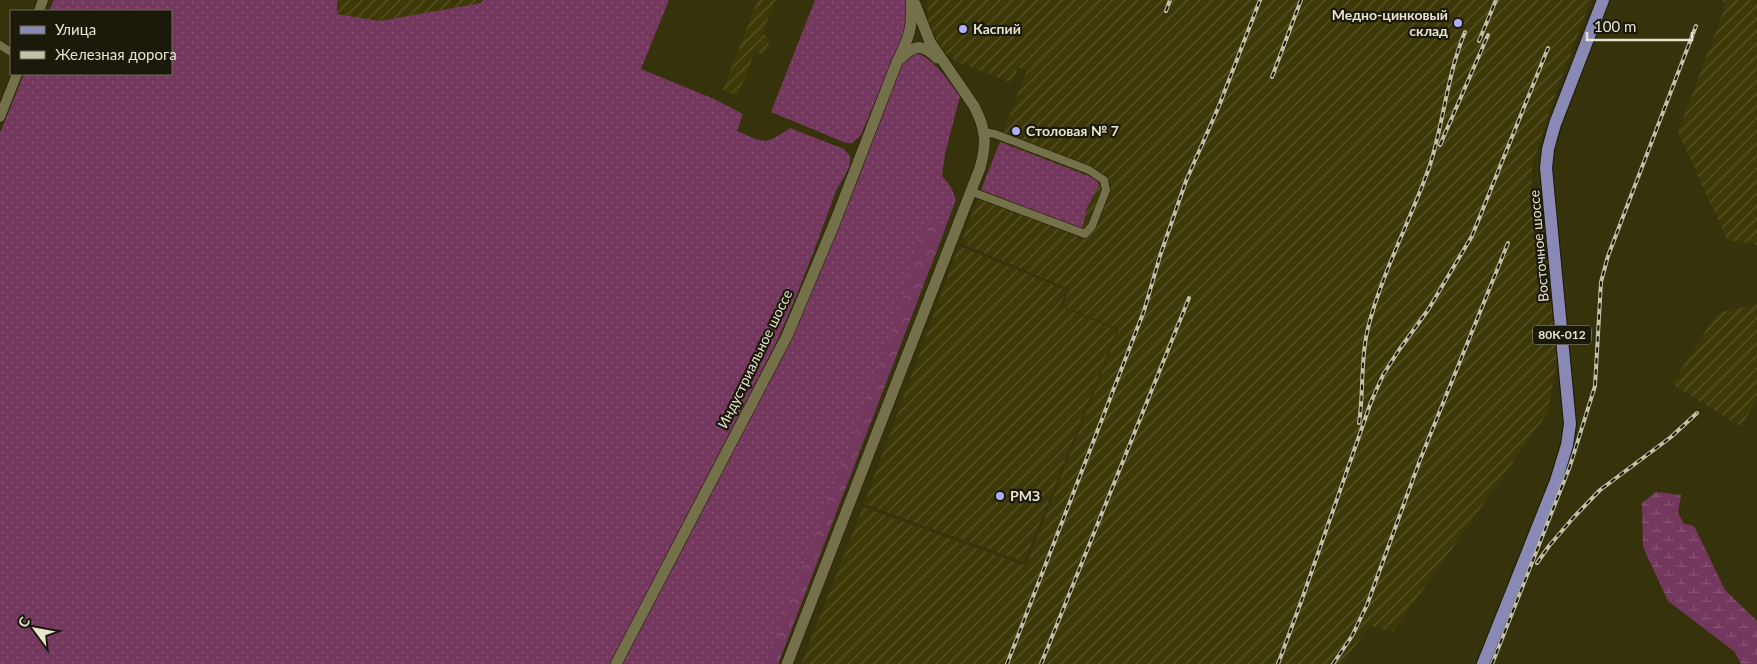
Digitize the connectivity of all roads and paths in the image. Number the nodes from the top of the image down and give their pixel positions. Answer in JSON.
{"nodes":[{"id":1,"x":912,"y":0,"type":"edge"},
{"id":2,"x":1603,"y":0,"type":"edge"},
{"id":3,"x":897,"y":62,"type":"junction"},
{"id":4,"x":949,"y":70,"type":"junction"},
{"id":5,"x":17,"y":75,"type":"edge"},
{"id":6,"x":0,"y":117,"type":"edge"},
{"id":7,"x":984,"y":132,"type":"junction"},
{"id":8,"x":970,"y":190,"type":"junction"},
{"id":9,"x":616,"y":664,"type":"edge"},
{"id":10,"x":787,"y":664,"type":"edge"},
{"id":11,"x":1483,"y":664,"type":"edge"}],
"edges":[{"from":1,"to":3,"type":"main road","name":"Индустриальное шоссе"},
{"from":1,"to":4,"type":"main road","name":"Индустриальное шоссе"},
{"from":2,"to":11,"type":"main road","name":"Восточное шоссе","number":"80К-012"},
{"from":3,"to":4,"type":"main road"},
{"from":3,"to":9,"type":"main road","name":"Индустриальное шоссе"},
{"from":4,"to":7,"type":"main road","name":"Индустриальное шоссе"},
{"from":5,"to":6,"type":"street"},
{"from":7,"to":8,"type":"main road","name":"Индустриальное шоссе"},
{"from":7,"to":8,"type":"street"},
{"from":8,"to":10,"type":"main road","name":"Индустриальное шоссе"}]}
